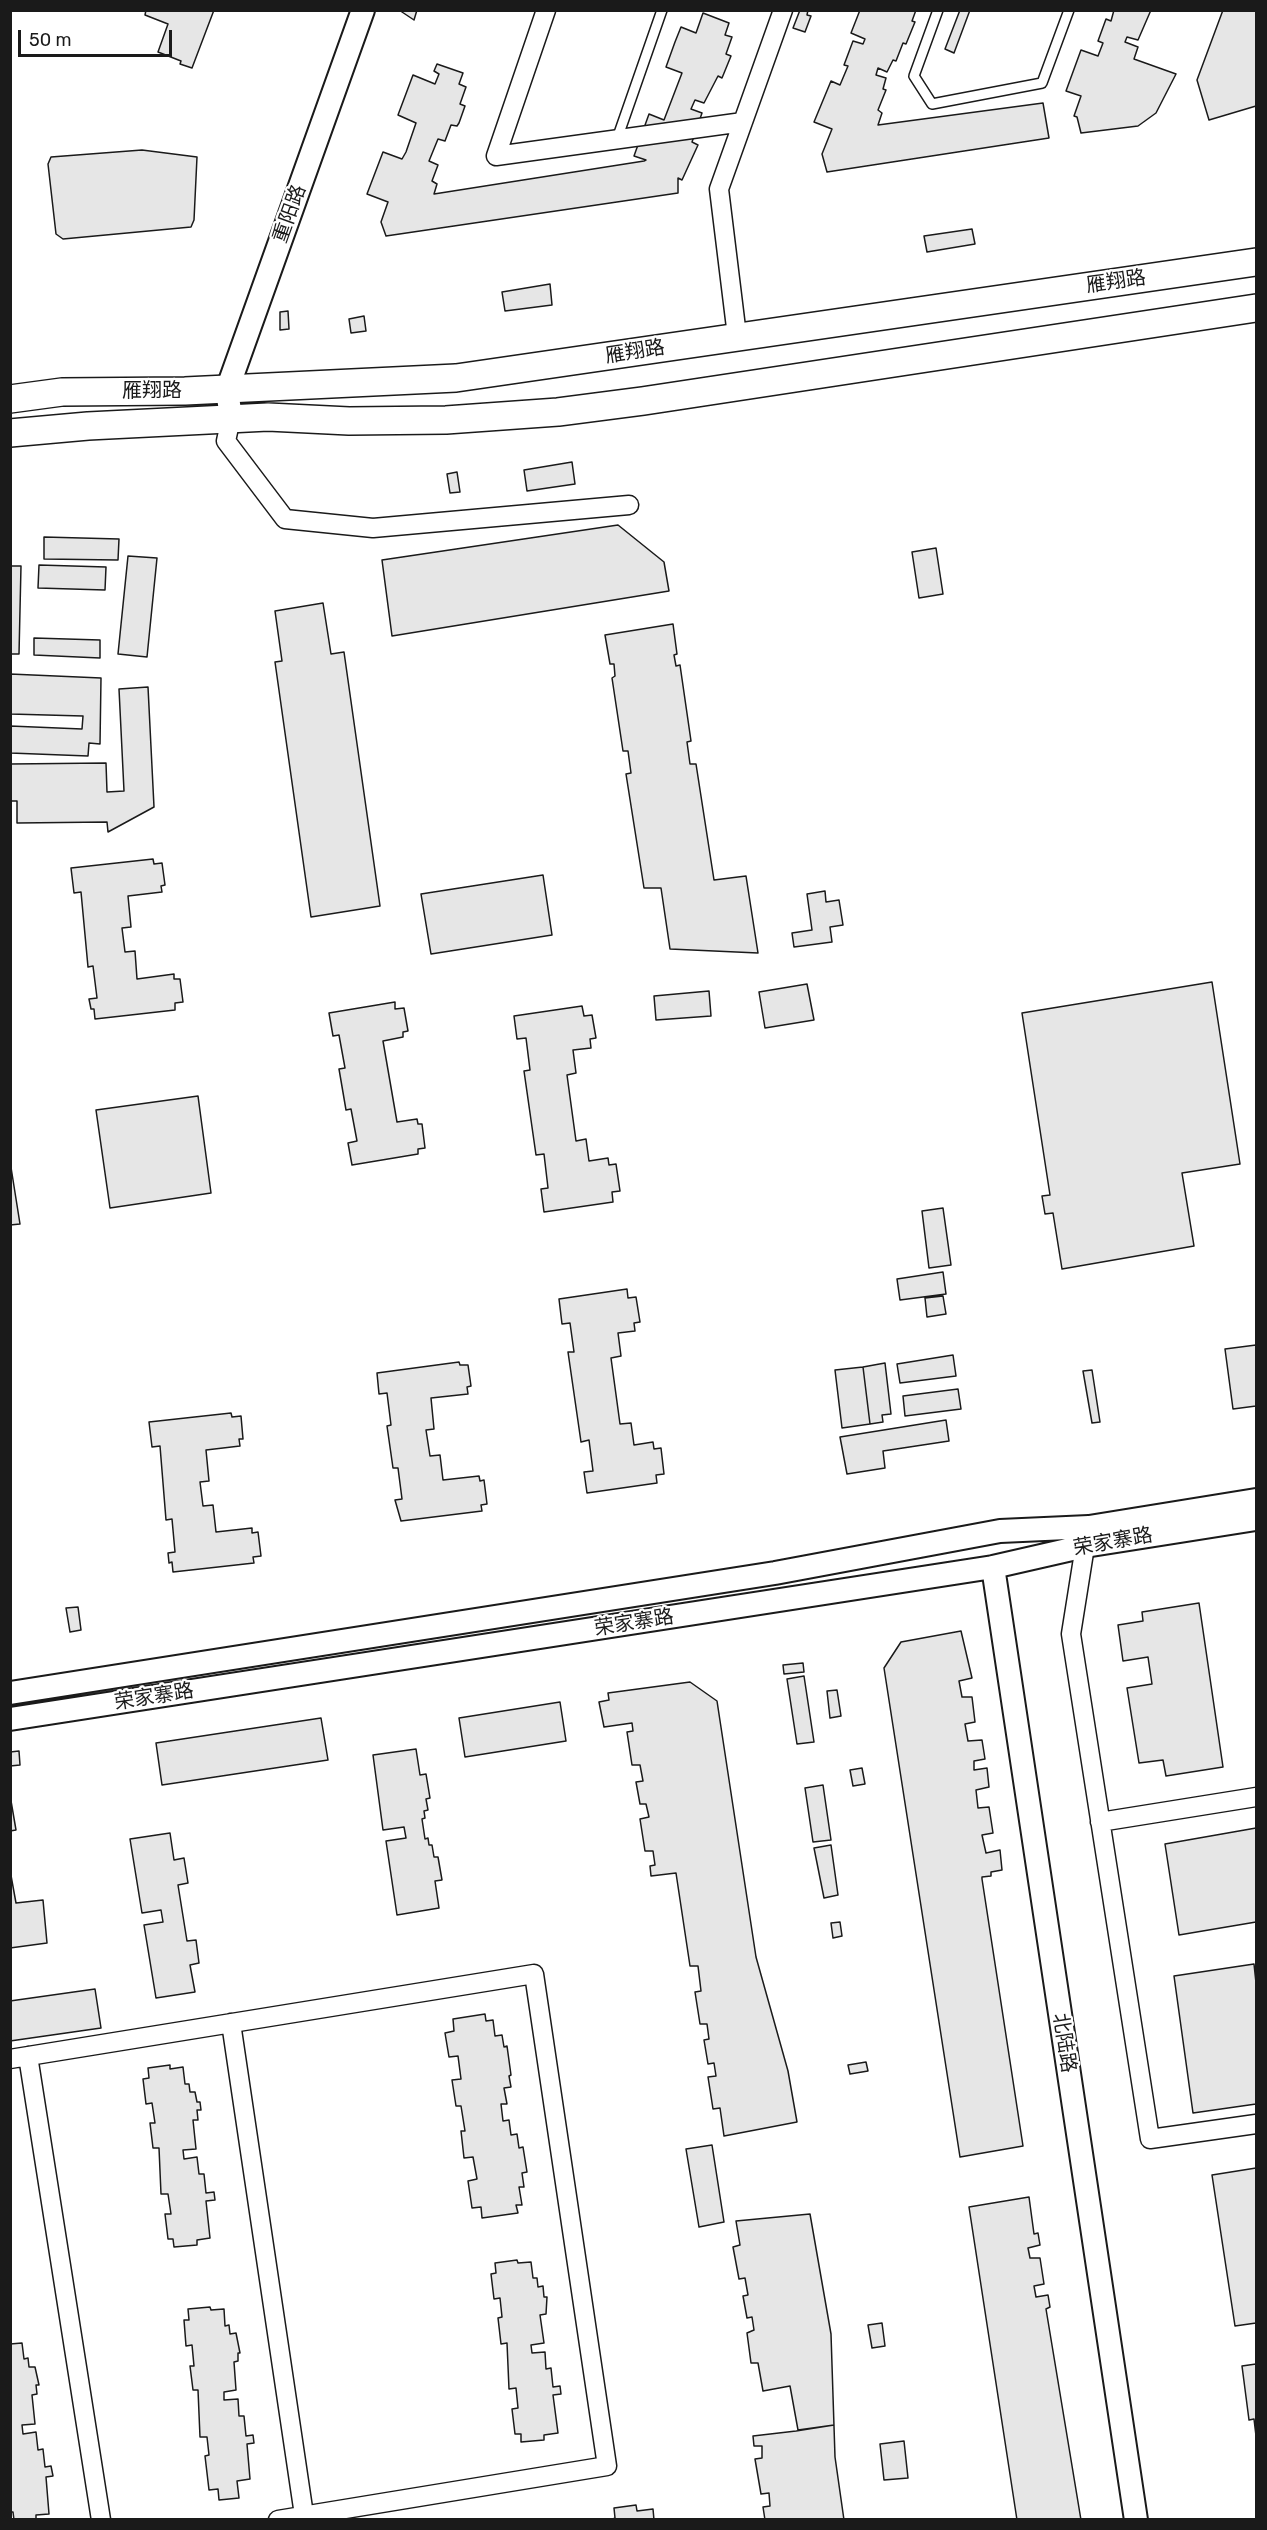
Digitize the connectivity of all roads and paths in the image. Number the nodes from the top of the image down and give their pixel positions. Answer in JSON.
{"nodes":[{"id":1,"x":363,"y":10,"type":"edge"},
{"id":2,"x":546,"y":10,"type":"edge"},
{"id":3,"x":662,"y":10,"type":"edge"},
{"id":4,"x":783,"y":10,"type":"edge"},
{"id":5,"x":938,"y":10,"type":"edge"},
{"id":6,"x":1069,"y":10,"type":"edge"},
{"id":7,"x":743,"y":122,"type":"junction"},
{"id":8,"x":617,"y":140,"type":"junction"},
{"id":9,"x":1257,"y":262,"type":"edge"},
{"id":10,"x":1257,"y":308,"type":"edge"},
{"id":11,"x":737,"y":336,"type":"junction"},
{"id":12,"x":227,"y":390,"type":"junction"},
{"id":13,"x":10,"y":399,"type":"edge"},
{"id":14,"x":231,"y":418,"type":"junction"},
{"id":15,"x":10,"y":433,"type":"edge"},
{"id":16,"x":628,"y":505,"type":"dead end"},
{"id":17,"x":1257,"y":1500,"type":"edge"},
{"id":18,"x":1257,"y":1519,"type":"edge"},
{"id":19,"x":1085,"y":1546,"type":"junction"},
{"id":20,"x":993,"y":1567,"type":"junction"},
{"id":21,"x":10,"y":1693,"type":"edge"},
{"id":22,"x":10,"y":1719,"type":"edge"},
{"id":23,"x":1257,"y":1797,"type":"edge"},
{"id":24,"x":1100,"y":1822,"type":"junction"},
{"id":25,"x":231,"y":2023,"type":"junction"},
{"id":26,"x":19,"y":2057,"type":"edge"},
{"id":27,"x":1257,"y":2124,"type":"edge"},
{"id":28,"x":304,"y":2515,"type":"junction"},
{"id":29,"x":101,"y":2520,"type":"edge"},
{"id":30,"x":278,"y":2520,"type":"edge"},
{"id":31,"x":1136,"y":2520,"type":"edge"}],
"edges":[{"from":1,"to":12,"type":"street","name":"重阳路"},
{"from":2,"to":8,"type":"street"},
{"from":3,"to":8,"type":"lane"},
{"from":4,"to":7,"type":"street"},
{"from":5,"to":6,"type":"lane"},
{"from":7,"to":8,"type":"street"},
{"from":7,"to":11,"type":"street"},
{"from":9,"to":11,"type":"main road","name":"雁翔路"},
{"from":10,"to":14,"type":"main road","name":"雁翔路"},
{"from":11,"to":12,"type":"main road","name":"雁翔路"},
{"from":12,"to":13,"type":"main road","name":"雁翔路"},
{"from":12,"to":14,"type":"street","name":"重阳路"},
{"from":14,"to":15,"type":"main road","name":"雁翔路"},
{"from":14,"to":16,"type":"street"},
{"from":17,"to":21,"type":"street","name":"荣家寨路"},
{"from":18,"to":19,"type":"street","name":"荣家寨路"},
{"from":19,"to":20,"type":"street","name":"荣家寨路"},
{"from":19,"to":24,"type":"street"},
{"from":20,"to":22,"type":"street","name":"荣家寨路"},
{"from":20,"to":31,"type":"street","name":"北陆路"},
{"from":23,"to":24,"type":"street"},
{"from":24,"to":27,"type":"street"},
{"from":25,"to":26,"type":"street"},
{"from":25,"to":28,"type":"street"},
{"from":25,"to":28,"type":"street"},
{"from":26,"to":29,"type":"street"},
{"from":28,"to":30,"type":"street"}]}
